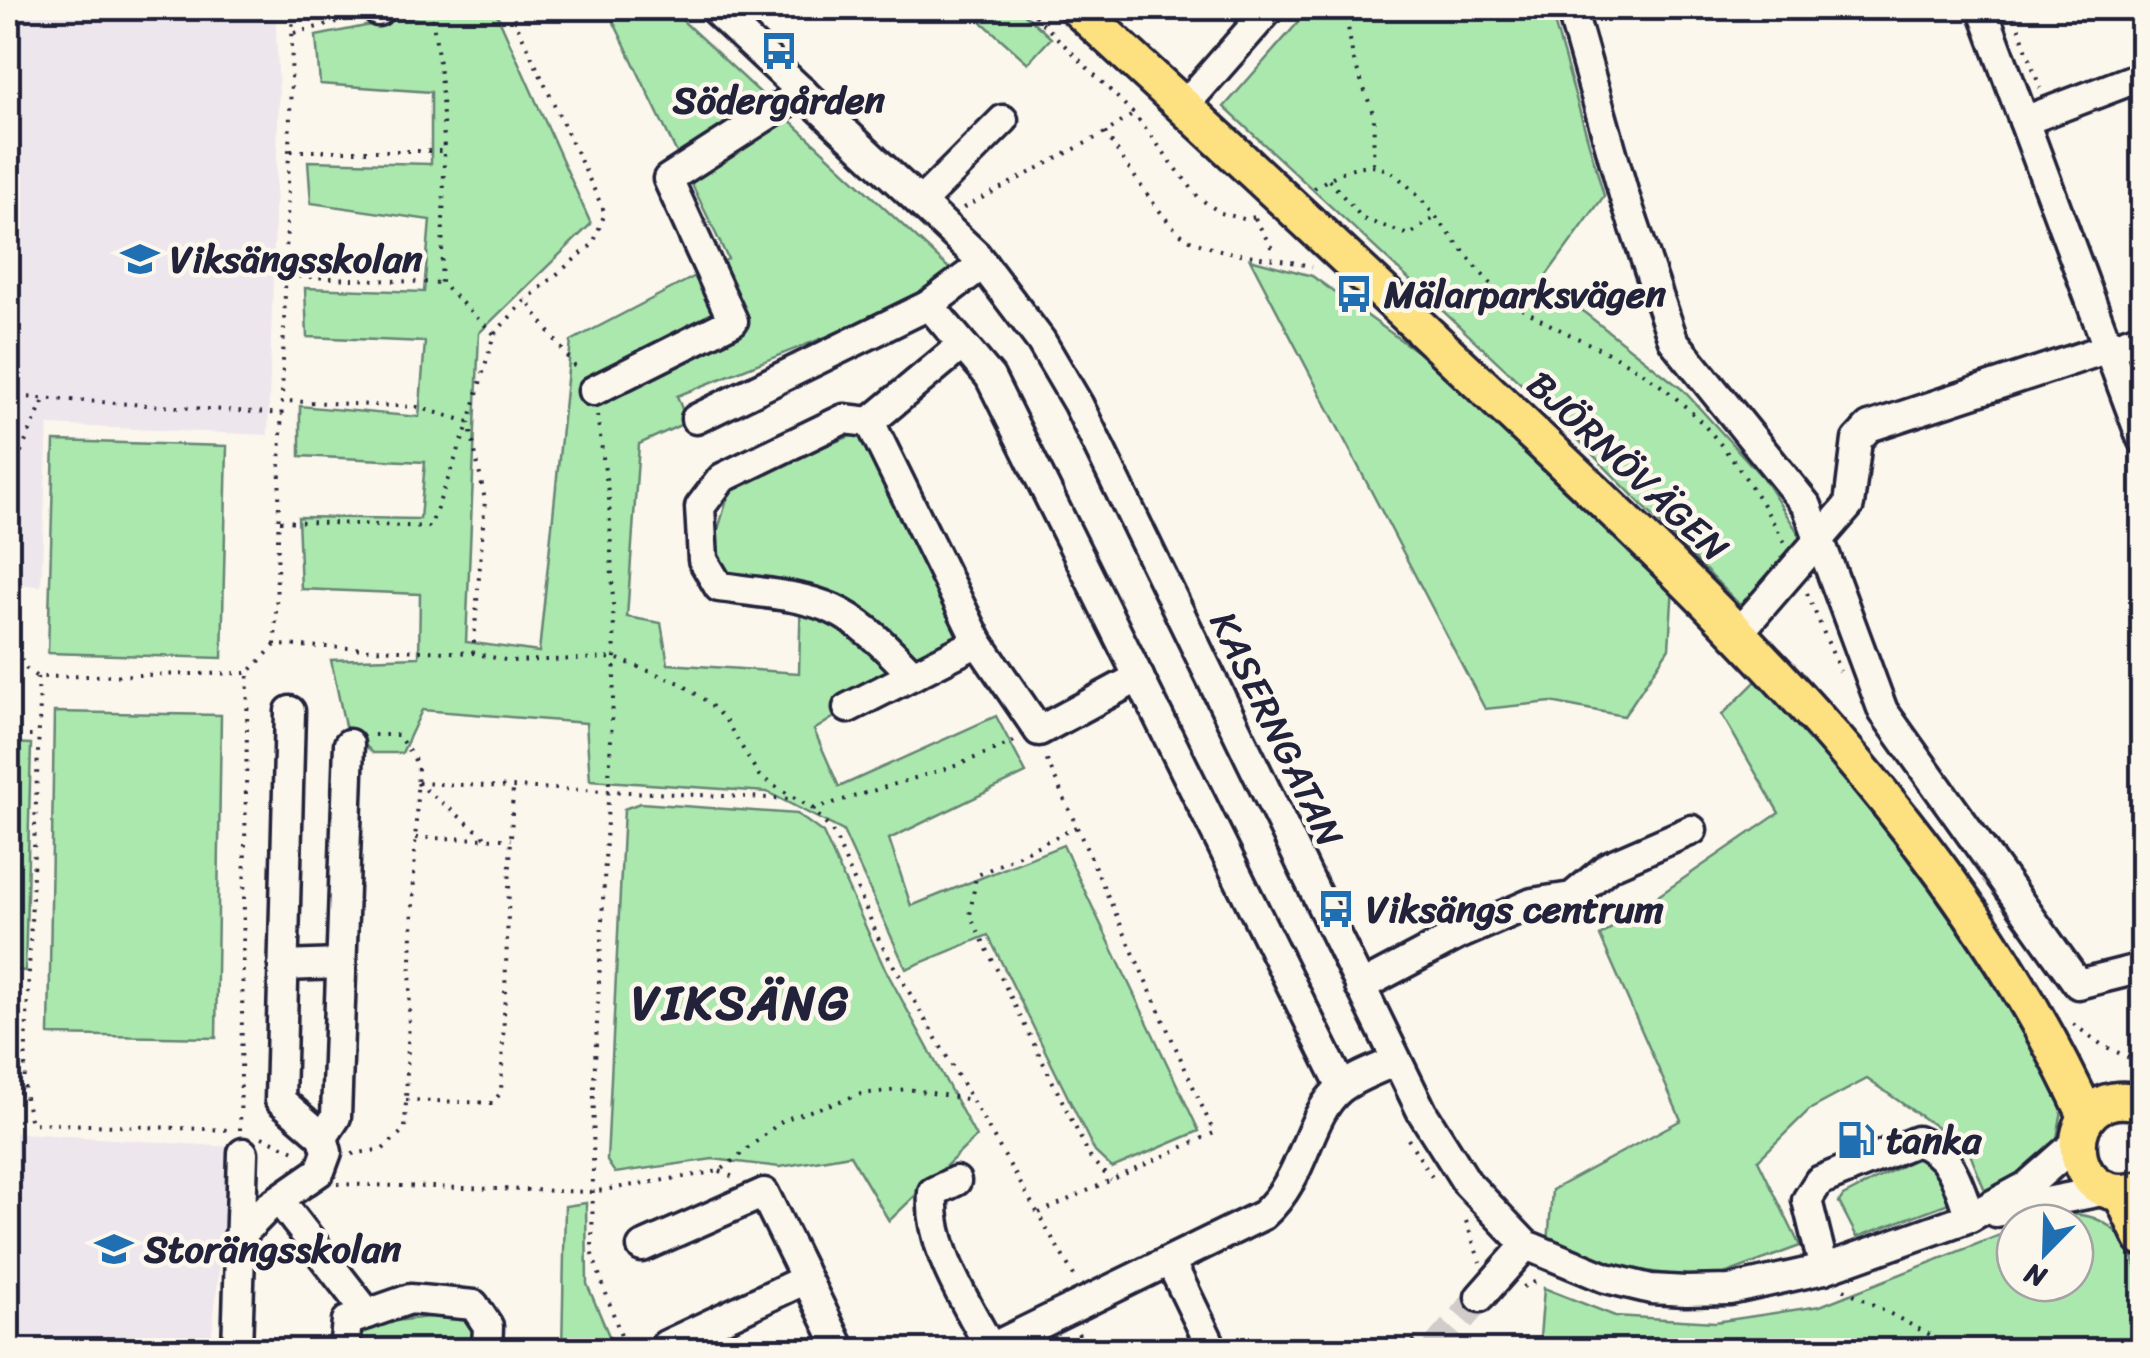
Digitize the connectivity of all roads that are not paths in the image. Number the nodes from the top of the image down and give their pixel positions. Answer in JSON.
{"nodes":[{"id":1,"x":712,"y":8,"type":"edge"},
{"id":2,"x":1077,"y":8,"type":"edge"},
{"id":3,"x":1270,"y":8,"type":"edge"},
{"id":4,"x":1570,"y":8,"type":"edge"},
{"id":5,"x":1982,"y":8,"type":"edge"},
{"id":6,"x":2142,"y":76,"type":"edge"},
{"id":7,"x":803,"y":92,"type":"junction"},
{"id":8,"x":1183,"y":107,"type":"junction"},
{"id":9,"x":1003,"y":120,"type":"dead end"},
{"id":10,"x":2024,"y":121,"type":"junction"},
{"id":11,"x":921,"y":202,"type":"junction"},
{"id":12,"x":983,"y":264,"type":"junction"},
{"id":13,"x":929,"y":305,"type":"junction"},
{"id":14,"x":2142,"y":337,"type":"edge"},
{"id":15,"x":962,"y":345,"type":"junction"},
{"id":16,"x":2109,"y":350,"type":"junction"},
{"id":17,"x":594,"y":391,"type":"road end"},
{"id":18,"x":696,"y":419,"type":"dead end"},
{"id":19,"x":870,"y":422,"type":"junction"},
{"id":20,"x":2142,"y":440,"type":"edge"},
{"id":21,"x":1819,"y":543,"type":"junction"},
{"id":22,"x":1740,"y":631,"type":"junction"},
{"id":23,"x":978,"y":642,"type":"junction"},
{"id":24,"x":912,"y":675,"type":"junction"},
{"id":25,"x":1138,"y":677,"type":"junction"},
{"id":26,"x":848,"y":708,"type":"dead end"},
{"id":27,"x":290,"y":711,"type":"dead end"},
{"id":28,"x":349,"y":744,"type":"road end"},
{"id":29,"x":1692,"y":830,"type":"dead end"},
{"id":30,"x":341,"y":964,"type":"junction"},
{"id":31,"x":283,"y":966,"type":"junction"},
{"id":32,"x":2142,"y":968,"type":"edge"},
{"id":33,"x":1360,"y":987,"type":"junction"},
{"id":34,"x":2054,"y":1046,"type":"junction"},
{"id":35,"x":1396,"y":1061,"type":"junction"},
{"id":36,"x":1342,"y":1087,"type":"junction"},
{"id":37,"x":2142,"y":1103,"type":"edge"},
{"id":38,"x":2082,"y":1129,"type":"junction"},
{"id":39,"x":324,"y":1137,"type":"junction"},
{"id":40,"x":242,"y":1142,"type":"road end"},
{"id":41,"x":956,"y":1181,"type":"dead end"},
{"id":42,"x":2123,"y":1191,"type":"edge"},
{"id":43,"x":279,"y":1200,"type":"junction"},
{"id":44,"x":1970,"y":1217,"type":"junction"},
{"id":45,"x":240,"y":1238,"type":"junction"},
{"id":46,"x":2142,"y":1238,"type":"edge"},
{"id":47,"x":1526,"y":1245,"type":"junction"},
{"id":48,"x":642,"y":1247,"type":"dead end"},
{"id":49,"x":1170,"y":1261,"type":"junction"},
{"id":50,"x":1826,"y":1278,"type":"junction"},
{"id":51,"x":806,"y":1279,"type":"junction"},
{"id":52,"x":1480,"y":1297,"type":"tunnel mouth"},
{"id":53,"x":368,"y":1314,"type":"junction"},
{"id":54,"x":666,"y":1346,"type":"dead end"},
{"id":55,"x":994,"y":1347,"type":"edge"},
{"id":56,"x":237,"y":1350,"type":"edge"},
{"id":57,"x":344,"y":1350,"type":"edge"},
{"id":58,"x":487,"y":1350,"type":"edge"},
{"id":59,"x":840,"y":1350,"type":"edge"},
{"id":60,"x":1214,"y":1350,"type":"edge"}],
"edges":[{"from":1,"to":7,"type":"street","name":"KASERNGATAN"},
{"from":2,"to":8,"type":"main road","name":"BJÖRNÖVÄGEN"},
{"from":3,"to":8,"type":"street"},
{"from":4,"to":21,"type":"street"},
{"from":5,"to":10,"type":"street"},
{"from":6,"to":10,"type":"street"},
{"from":7,"to":11,"type":"street","name":"KASERNGATAN"},
{"from":7,"to":17,"type":"street"},
{"from":8,"to":22,"type":"main road","name":"BJÖRNÖVÄGEN"},
{"from":9,"to":11,"type":"street"},
{"from":10,"to":16,"type":"street"},
{"from":11,"to":12,"type":"street","name":"KASERNGATAN"},
{"from":12,"to":13,"type":"street"},
{"from":12,"to":33,"type":"street","name":"KASERNGATAN"},
{"from":13,"to":15,"type":"street"},
{"from":13,"to":18,"type":"street"},
{"from":14,"to":16,"type":"street"},
{"from":15,"to":19,"type":"street"},
{"from":15,"to":25,"type":"street"},
{"from":16,"to":20,"type":"street"},
{"from":16,"to":21,"type":"street"},
{"from":19,"to":23,"type":"street"},
{"from":19,"to":24,"type":"street"},
{"from":21,"to":22,"type":"street"},
{"from":21,"to":32,"type":"street"},
{"from":22,"to":34,"type":"main road","name":"BJÖRNÖVÄGEN"},
{"from":23,"to":24,"type":"street"},
{"from":23,"to":25,"type":"street"},
{"from":24,"to":26,"type":"street"},
{"from":25,"to":36,"type":"street"},
{"from":27,"to":31,"type":"street"},
{"from":28,"to":30,"type":"street"},
{"from":29,"to":33,"type":"street"},
{"from":30,"to":31,"type":"street"},
{"from":30,"to":39,"type":"street"},
{"from":31,"to":39,"type":"street"},
{"from":33,"to":35,"type":"street","name":"KASERNGATAN"},
{"from":34,"to":37,"type":"main road","name":"BJÖRNÖVÄGEN"},
{"from":34,"to":38,"type":"main road","name":"BJÖRNÖVÄGEN"},
{"from":35,"to":36,"type":"street"},
{"from":35,"to":47,"type":"street","name":"KASERNGATAN"},
{"from":36,"to":49,"type":"street"},
{"from":37,"to":38,"type":"main road"},
{"from":38,"to":42,"type":"main road","name":"BJÖRNÖVÄGEN"},
{"from":38,"to":44,"type":"street","name":"KASERNGATAN"},
{"from":39,"to":43,"type":"street"},
{"from":40,"to":45,"type":"street"},
{"from":41,"to":55,"type":"street"},
{"from":42,"to":44,"type":"street","name":"KASERNGATAN"},
{"from":42,"to":46,"type":"main road"},
{"from":43,"to":45,"type":"street"},
{"from":43,"to":53,"type":"street"},
{"from":44,"to":50,"type":"street","name":"KASERNGATAN"},
{"from":44,"to":50,"type":"street"},
{"from":45,"to":56,"type":"street"},
{"from":47,"to":50,"type":"street","name":"KASERNGATAN"},
{"from":47,"to":52,"type":"street"},
{"from":48,"to":51,"type":"street"},
{"from":49,"to":55,"type":"street"},
{"from":49,"to":60,"type":"street"},
{"from":51,"to":54,"type":"street"},
{"from":51,"to":59,"type":"street"},
{"from":53,"to":57,"type":"street"},
{"from":53,"to":58,"type":"street"}]}
